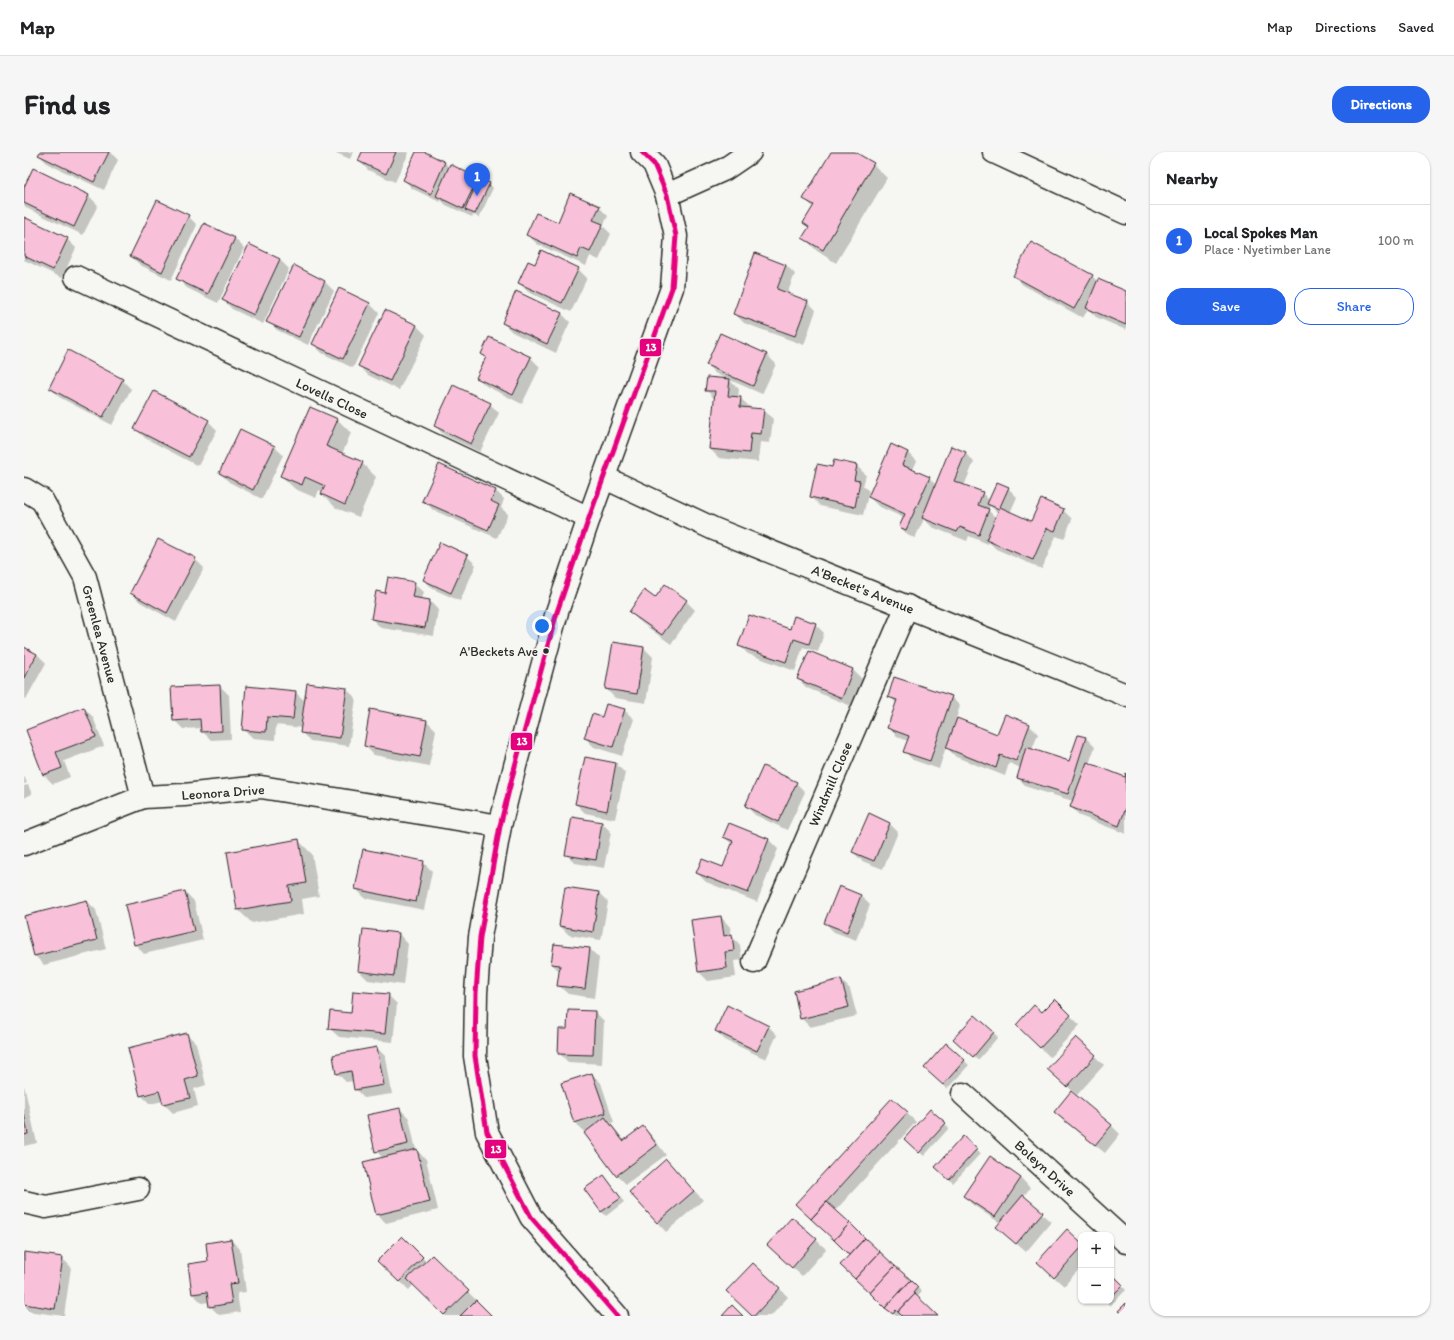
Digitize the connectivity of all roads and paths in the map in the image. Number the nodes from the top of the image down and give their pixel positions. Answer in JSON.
{"nodes":[{"id":1,"x":642,"y":152,"type":"edge"},
{"id":2,"x":750,"y":152,"type":"edge"},
{"id":3,"x":994,"y":152,"type":"edge"},
{"id":4,"x":667,"y":195,"type":"junction"},
{"id":5,"x":1126,"y":213,"type":"edge"},
{"id":6,"x":76,"y":277,"type":"dead end"},
{"id":7,"x":603,"y":477,"type":"junction"},
{"id":8,"x":24,"y":489,"type":"edge"},
{"id":9,"x":589,"y":518,"type":"junction"},
{"id":10,"x":907,"y":606,"type":"junction"},
{"id":11,"x":1126,"y":695,"type":"edge"},
{"id":12,"x":143,"y":797,"type":"junction"},
{"id":13,"x":500,"y":826,"type":"junction"},
{"id":14,"x":24,"y":844,"type":"edge"},
{"id":15,"x":754,"y":962,"type":"dead end"},
{"id":16,"x":963,"y":1094,"type":"dead end"},
{"id":17,"x":138,"y":1189,"type":"dead end"},
{"id":18,"x":24,"y":1202,"type":"edge"},
{"id":19,"x":1126,"y":1242,"type":"edge"},
{"id":20,"x":617,"y":1316,"type":"edge"}],
"edges":[{"from":1,"to":4,"type":"street"},
{"from":2,"to":4,"type":"street"},
{"from":3,"to":5,"type":"street"},
{"from":4,"to":7,"type":"street"},
{"from":6,"to":9,"type":"street","name":"Lovells Close"},
{"from":7,"to":9,"type":"street"},
{"from":7,"to":10,"type":"street","name":"A'Becket's Avenue"},
{"from":8,"to":12,"type":"street","name":"Greenlea Avenue"},
{"from":9,"to":13,"type":"street"},
{"from":10,"to":11,"type":"street","name":"A'Becket's Avenue"},
{"from":10,"to":15,"type":"street","name":"Windmill Close"},
{"from":12,"to":13,"type":"street","name":"Leonora Drive"},
{"from":12,"to":14,"type":"street","name":"Leonora Drive"},
{"from":13,"to":20,"type":"street"},
{"from":16,"to":19,"type":"street","name":"Boleyn Drive"},
{"from":17,"to":18,"type":"street"}]}
